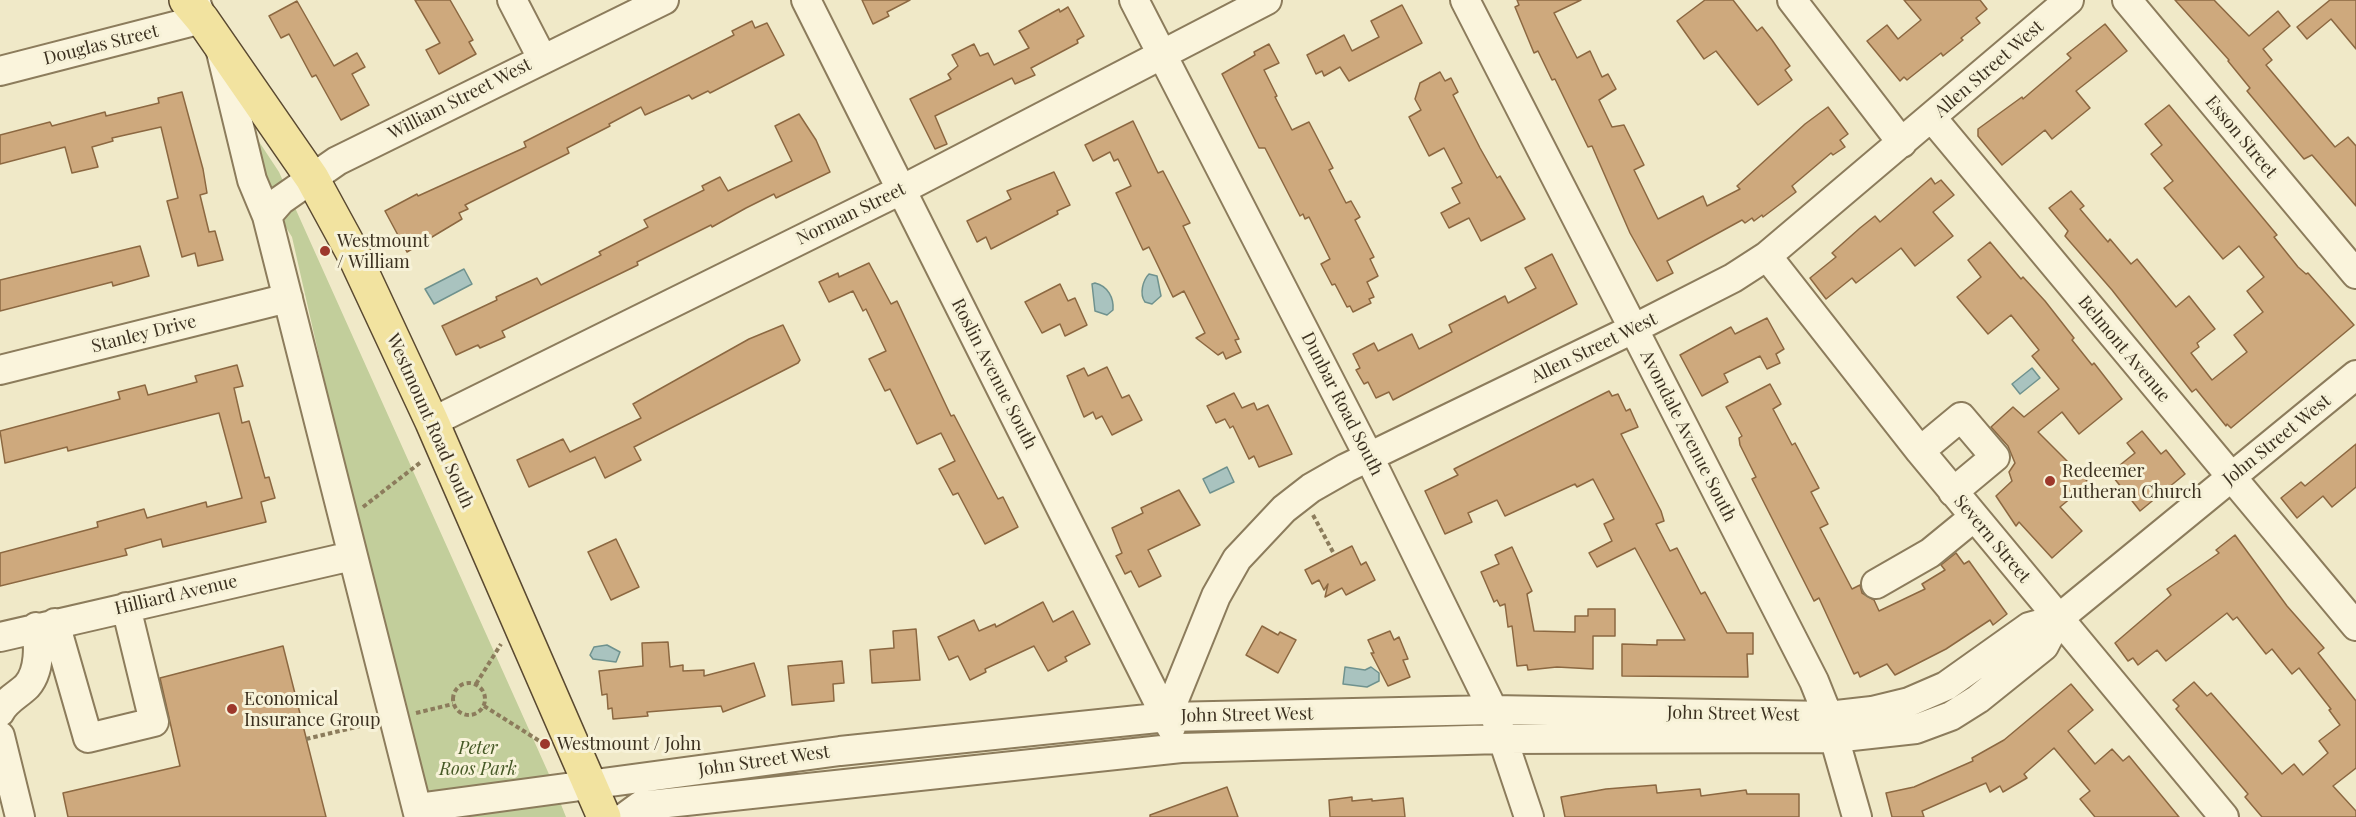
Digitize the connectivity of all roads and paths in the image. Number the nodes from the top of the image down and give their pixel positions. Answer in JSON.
{"nodes":[{"id":1,"x":512,"y":0,"type":"edge"},
{"id":2,"x":664,"y":0,"type":"edge"},
{"id":3,"x":806,"y":0,"type":"edge"},
{"id":4,"x":1134,"y":0,"type":"edge"},
{"id":5,"x":1267,"y":0,"type":"edge"},
{"id":6,"x":1465,"y":0,"type":"edge"},
{"id":7,"x":1792,"y":0,"type":"edge"},
{"id":8,"x":2069,"y":0,"type":"edge"},
{"id":9,"x":2127,"y":0,"type":"edge"},
{"id":10,"x":200,"y":16,"type":"edge"},
{"id":11,"x":1162,"y":57,"type":"junction"},
{"id":12,"x":542,"y":58,"type":"junction"},
{"id":13,"x":0,"y":71,"type":"edge"},
{"id":14,"x":1932,"y":118,"type":"junction"},
{"id":15,"x":1902,"y":143,"type":"junction"},
{"id":16,"x":312,"y":178,"type":"junction"},
{"id":17,"x":901,"y":190,"type":"junction"},
{"id":18,"x":267,"y":216,"type":"junction"},
{"id":19,"x":1767,"y":256,"type":"junction"},
{"id":20,"x":2356,"y":274,"type":"edge"},
{"id":21,"x":288,"y":298,"type":"junction"},
{"id":22,"x":1633,"y":329,"type":"junction"},
{"id":23,"x":0,"y":370,"type":"edge"},
{"id":24,"x":2356,"y":375,"type":"edge"},
{"id":25,"x":437,"y":434,"type":"junction"},
{"id":26,"x":1920,"y":451,"type":"junction"},
{"id":27,"x":1370,"y":457,"type":"junction"},
{"id":28,"x":2231,"y":477,"type":"junction"},
{"id":29,"x":1953,"y":492,"type":"junction"},
{"id":30,"x":1302,"y":495,"type":"junction"},
{"id":31,"x":1974,"y":518,"type":"junction"},
{"id":32,"x":343,"y":522,"type":"junction"},
{"id":33,"x":1334,"y":554,"type":"dead end"},
{"id":34,"x":352,"y":556,"type":"junction"},
{"id":35,"x":1876,"y":584,"type":"dead end"},
{"id":36,"x":126,"y":607,"type":"junction"},
{"id":37,"x":2058,"y":619,"type":"junction"},
{"id":38,"x":45,"y":625,"type":"junction"},
{"id":39,"x":2356,"y":626,"type":"edge"},
{"id":40,"x":524,"y":634,"type":"junction"},
{"id":41,"x":0,"y":637,"type":"edge"},
{"id":42,"x":476,"y":684,"type":"junction"},
{"id":43,"x":453,"y":704,"type":"junction"},
{"id":44,"x":484,"y":706,"type":"junction"},
{"id":45,"x":1493,"y":710,"type":"junction"},
{"id":46,"x":0,"y":712,"type":"edge"},
{"id":47,"x":406,"y":715,"type":"dead end"},
{"id":48,"x":1167,"y":717,"type":"junction"},
{"id":49,"x":360,"y":726,"type":"dead end"},
{"id":50,"x":1831,"y":727,"type":"junction"},
{"id":51,"x":567,"y":733,"type":"junction"},
{"id":52,"x":0,"y":736,"type":"edge"},
{"id":53,"x":1502,"y":738,"type":"junction"},
{"id":54,"x":306,"y":739,"type":"dead end"},
{"id":55,"x":883,"y":746,"type":"junction"},
{"id":56,"x":1181,"y":748,"type":"junction"},
{"id":57,"x":888,"y":778,"type":"junction"},
{"id":58,"x":590,"y":785,"type":"junction"},
{"id":59,"x":418,"y":813,"type":"edge"},
{"id":60,"x":20,"y":817,"type":"edge"},
{"id":61,"x":604,"y":817,"type":"edge"},
{"id":62,"x":625,"y":817,"type":"edge"},
{"id":63,"x":1529,"y":817,"type":"edge"},
{"id":64,"x":1857,"y":817,"type":"edge"},
{"id":65,"x":2224,"y":817,"type":"edge"}],
"edges":[{"from":1,"to":12,"type":"street"},
{"from":2,"to":12,"type":"street","name":"William Street West"},
{"from":3,"to":17,"type":"street","name":"Roslin Avenue South"},
{"from":4,"to":11,"type":"street","name":"Dunbar Road South"},
{"from":5,"to":11,"type":"street","name":"Norman Street"},
{"from":6,"to":22,"type":"street","name":"Avondale Avenue South"},
{"from":7,"to":15,"type":"street"},
{"from":8,"to":14,"type":"street","name":"Allen Street West"},
{"from":9,"to":20,"type":"street","name":"Esson Street"},
{"from":10,"to":13,"type":"street","name":"Douglas Street"},
{"from":10,"to":16,"type":"main road","name":"Westmount Road South"},
{"from":10,"to":18,"type":"street"},
{"from":11,"to":17,"type":"street","name":"Norman Street"},
{"from":11,"to":27,"type":"street","name":"Dunbar Road South"},
{"from":12,"to":16,"type":"street","name":"William Street West"},
{"from":14,"to":15,"type":"street","name":"Allen Street West"},
{"from":14,"to":28,"type":"street","name":"Belmont Avenue"},
{"from":15,"to":19,"type":"street","name":"Allen Street West"},
{"from":16,"to":18,"type":"street","name":"William Street West"},
{"from":16,"to":25,"type":"main road","name":"Westmount Road South"},
{"from":17,"to":25,"type":"street","name":"Norman Street"},
{"from":17,"to":48,"type":"street","name":"Roslin Avenue South"},
{"from":18,"to":21,"type":"street"},
{"from":19,"to":22,"type":"street","name":"Allen Street West"},
{"from":19,"to":26,"type":"street","name":"Severn Street"},
{"from":21,"to":23,"type":"street","name":"Stanley Drive"},
{"from":21,"to":32,"type":"street"},
{"from":22,"to":27,"type":"street","name":"Allen Street West"},
{"from":22,"to":50,"type":"street","name":"Avondale Avenue South"},
{"from":24,"to":28,"type":"street","name":"John Street West"},
{"from":25,"to":32,"type":"path"},
{"from":25,"to":40,"type":"main road","name":"Westmount Road South"},
{"from":26,"to":29,"type":"street","name":"Severn Street"},
{"from":26,"to":29,"type":"street"},
{"from":27,"to":30,"type":"street","name":"Allen Street West"},
{"from":27,"to":45,"type":"street","name":"Dunbar Road South"},
{"from":28,"to":37,"type":"street","name":"John Street West"},
{"from":28,"to":39,"type":"street","name":"Belmont Avenue"},
{"from":29,"to":31,"type":"street","name":"Severn Street"},
{"from":30,"to":33,"type":"path"},
{"from":30,"to":48,"type":"street","name":"Allen Street West"},
{"from":31,"to":35,"type":"street"},
{"from":31,"to":37,"type":"street","name":"Severn Street"},
{"from":32,"to":34,"type":"street"},
{"from":34,"to":36,"type":"street","name":"Hilliard Avenue"},
{"from":34,"to":59,"type":"street"},
{"from":36,"to":38,"type":"street","name":"Hilliard Avenue"},
{"from":36,"to":38,"type":"street"},
{"from":37,"to":50,"type":"street","name":"John Street West"},
{"from":37,"to":65,"type":"street","name":"Severn Street"},
{"from":38,"to":41,"type":"street","name":"Hilliard Avenue"},
{"from":38,"to":46,"type":"street"},
{"from":40,"to":42,"type":"path"},
{"from":40,"to":51,"type":"main road","name":"Westmount Road South"},
{"from":42,"to":43,"type":"path"},
{"from":42,"to":44,"type":"path"},
{"from":43,"to":44,"type":"path"},
{"from":43,"to":47,"type":"path"},
{"from":44,"to":51,"type":"path"},
{"from":45,"to":48,"type":"street","name":"John Street West"},
{"from":45,"to":50,"type":"street","name":"John Street West"},
{"from":45,"to":53,"type":"street","name":"Dunbar Road South"},
{"from":48,"to":55,"type":"street","name":"John Street West"},
{"from":48,"to":56,"type":"street","name":"Roslin Avenue South"},
{"from":49,"to":54,"type":"path"},
{"from":50,"to":53,"type":"street","name":"John Street West"},
{"from":50,"to":64,"type":"street","name":"Avondale Avenue South"},
{"from":51,"to":58,"type":"main road","name":"Westmount Road South"},
{"from":52,"to":60,"type":"street"},
{"from":53,"to":56,"type":"street","name":"John Street West"},
{"from":53,"to":63,"type":"street","name":"Dunbar Road South"},
{"from":55,"to":57,"type":"street"},
{"from":55,"to":58,"type":"street","name":"John Street West"},
{"from":56,"to":57,"type":"street","name":"John Street West"},
{"from":57,"to":62,"type":"street","name":"John Street West"},
{"from":58,"to":59,"type":"street","name":"John Street West"},
{"from":58,"to":61,"type":"main road","name":"Westmount Road South"}]}
